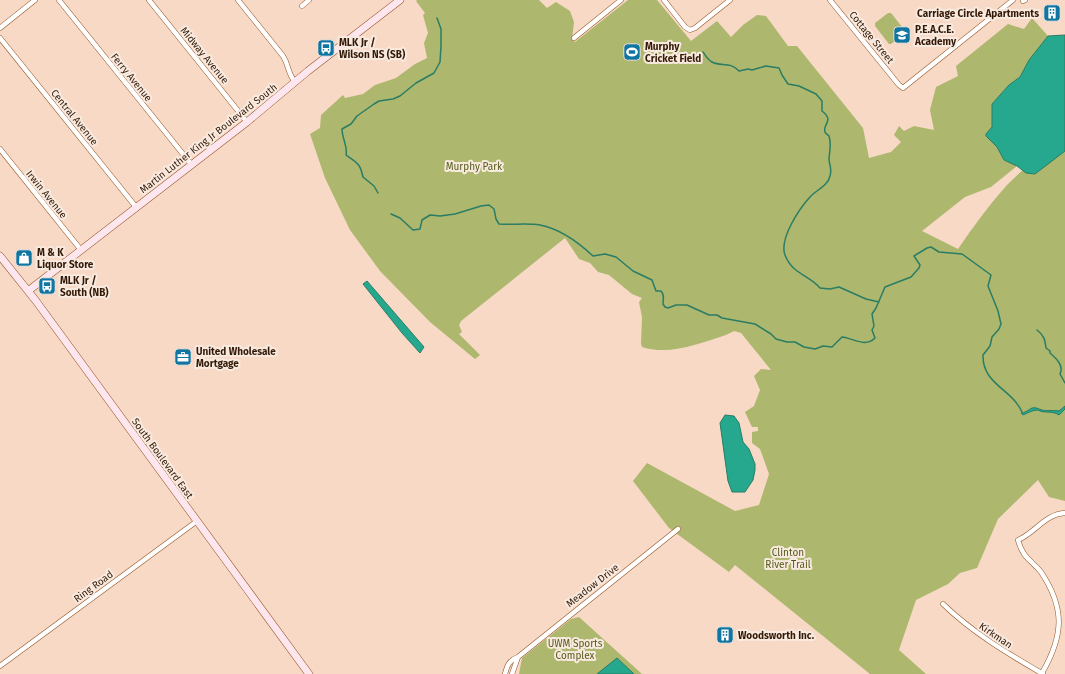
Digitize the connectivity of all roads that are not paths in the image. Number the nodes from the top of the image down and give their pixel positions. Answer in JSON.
{"nodes":[{"id":1,"x":35,"y":0,"type":"edge"},
{"id":2,"x":60,"y":0,"type":"edge"},
{"id":3,"x":149,"y":0,"type":"edge"},
{"id":4,"x":238,"y":0,"type":"edge"},
{"id":5,"x":309,"y":0,"type":"edge"},
{"id":6,"x":400,"y":0,"type":"edge"},
{"id":7,"x":621,"y":0,"type":"edge"},
{"id":8,"x":664,"y":0,"type":"edge"},
{"id":9,"x":730,"y":0,"type":"edge"},
{"id":10,"x":830,"y":0,"type":"edge"},
{"id":11,"x":1013,"y":0,"type":"edge"},
{"id":12,"x":302,"y":6,"type":"dead end"},
{"id":13,"x":0,"y":28,"type":"edge"},
{"id":14,"x":0,"y":38,"type":"edge"},
{"id":15,"x":574,"y":38,"type":"dead end"},
{"id":16,"x":294,"y":82,"type":"junction"},
{"id":17,"x":247,"y":122,"type":"junction"},
{"id":18,"x":0,"y":149,"type":"edge"},
{"id":19,"x":191,"y":164,"type":"junction"},
{"id":20,"x":136,"y":207,"type":"junction"},
{"id":21,"x":81,"y":250,"type":"junction"},
{"id":22,"x":0,"y":256,"type":"edge"},
{"id":23,"x":28,"y":291,"type":"junction"},
{"id":24,"x":1065,"y":513,"type":"edge"},
{"id":25,"x":197,"y":521,"type":"junction"},
{"id":26,"x":678,"y":528,"type":"dead end"},
{"id":27,"x":943,"y":604,"type":"dead end"},
{"id":28,"x":518,"y":657,"type":"junction"},
{"id":29,"x":0,"y":666,"type":"edge"},
{"id":30,"x":308,"y":674,"type":"edge"},
{"id":31,"x":505,"y":674,"type":"edge"},
{"id":32,"x":512,"y":674,"type":"edge"},
{"id":33,"x":1043,"y":674,"type":"edge"}],
"edges":[{"from":1,"to":13,"type":"street"},
{"from":2,"to":19,"type":"street","name":"Ferry Avenue"},
{"from":3,"to":17,"type":"street","name":"Midway Avenue"},
{"from":4,"to":16,"type":"street"},
{"from":5,"to":12,"type":"street"},
{"from":6,"to":16,"type":"street","name":"Martin Luther King Jr Boulevard South"},
{"from":7,"to":15,"type":"street"},
{"from":8,"to":9,"type":"street"},
{"from":10,"to":11,"type":"street","name":"Cottage Street"},
{"from":14,"to":20,"type":"street","name":"Central Avenue"},
{"from":16,"to":17,"type":"street","name":"Martin Luther King Jr Boulevard South"},
{"from":17,"to":19,"type":"street","name":"Martin Luther King Jr Boulevard South"},
{"from":18,"to":21,"type":"street","name":"Irwin Avenue"},
{"from":19,"to":20,"type":"street","name":"Martin Luther King Jr Boulevard South"},
{"from":20,"to":21,"type":"street","name":"Martin Luther King Jr Boulevard South"},
{"from":21,"to":23,"type":"street","name":"Martin Luther King Jr Boulevard South"},
{"from":22,"to":23,"type":"street","name":"South Boulevard East"},
{"from":23,"to":25,"type":"street","name":"South Boulevard East"},
{"from":24,"to":33,"type":"street"},
{"from":25,"to":29,"type":"street","name":"Ring Road"},
{"from":25,"to":30,"type":"street","name":"South Boulevard East"},
{"from":26,"to":28,"type":"street","name":"Meadow Drive"},
{"from":27,"to":33,"type":"street","name":"Kirkman"},
{"from":28,"to":31,"type":"street","name":"Meadow Drive"},
{"from":28,"to":32,"type":"street"}]}
